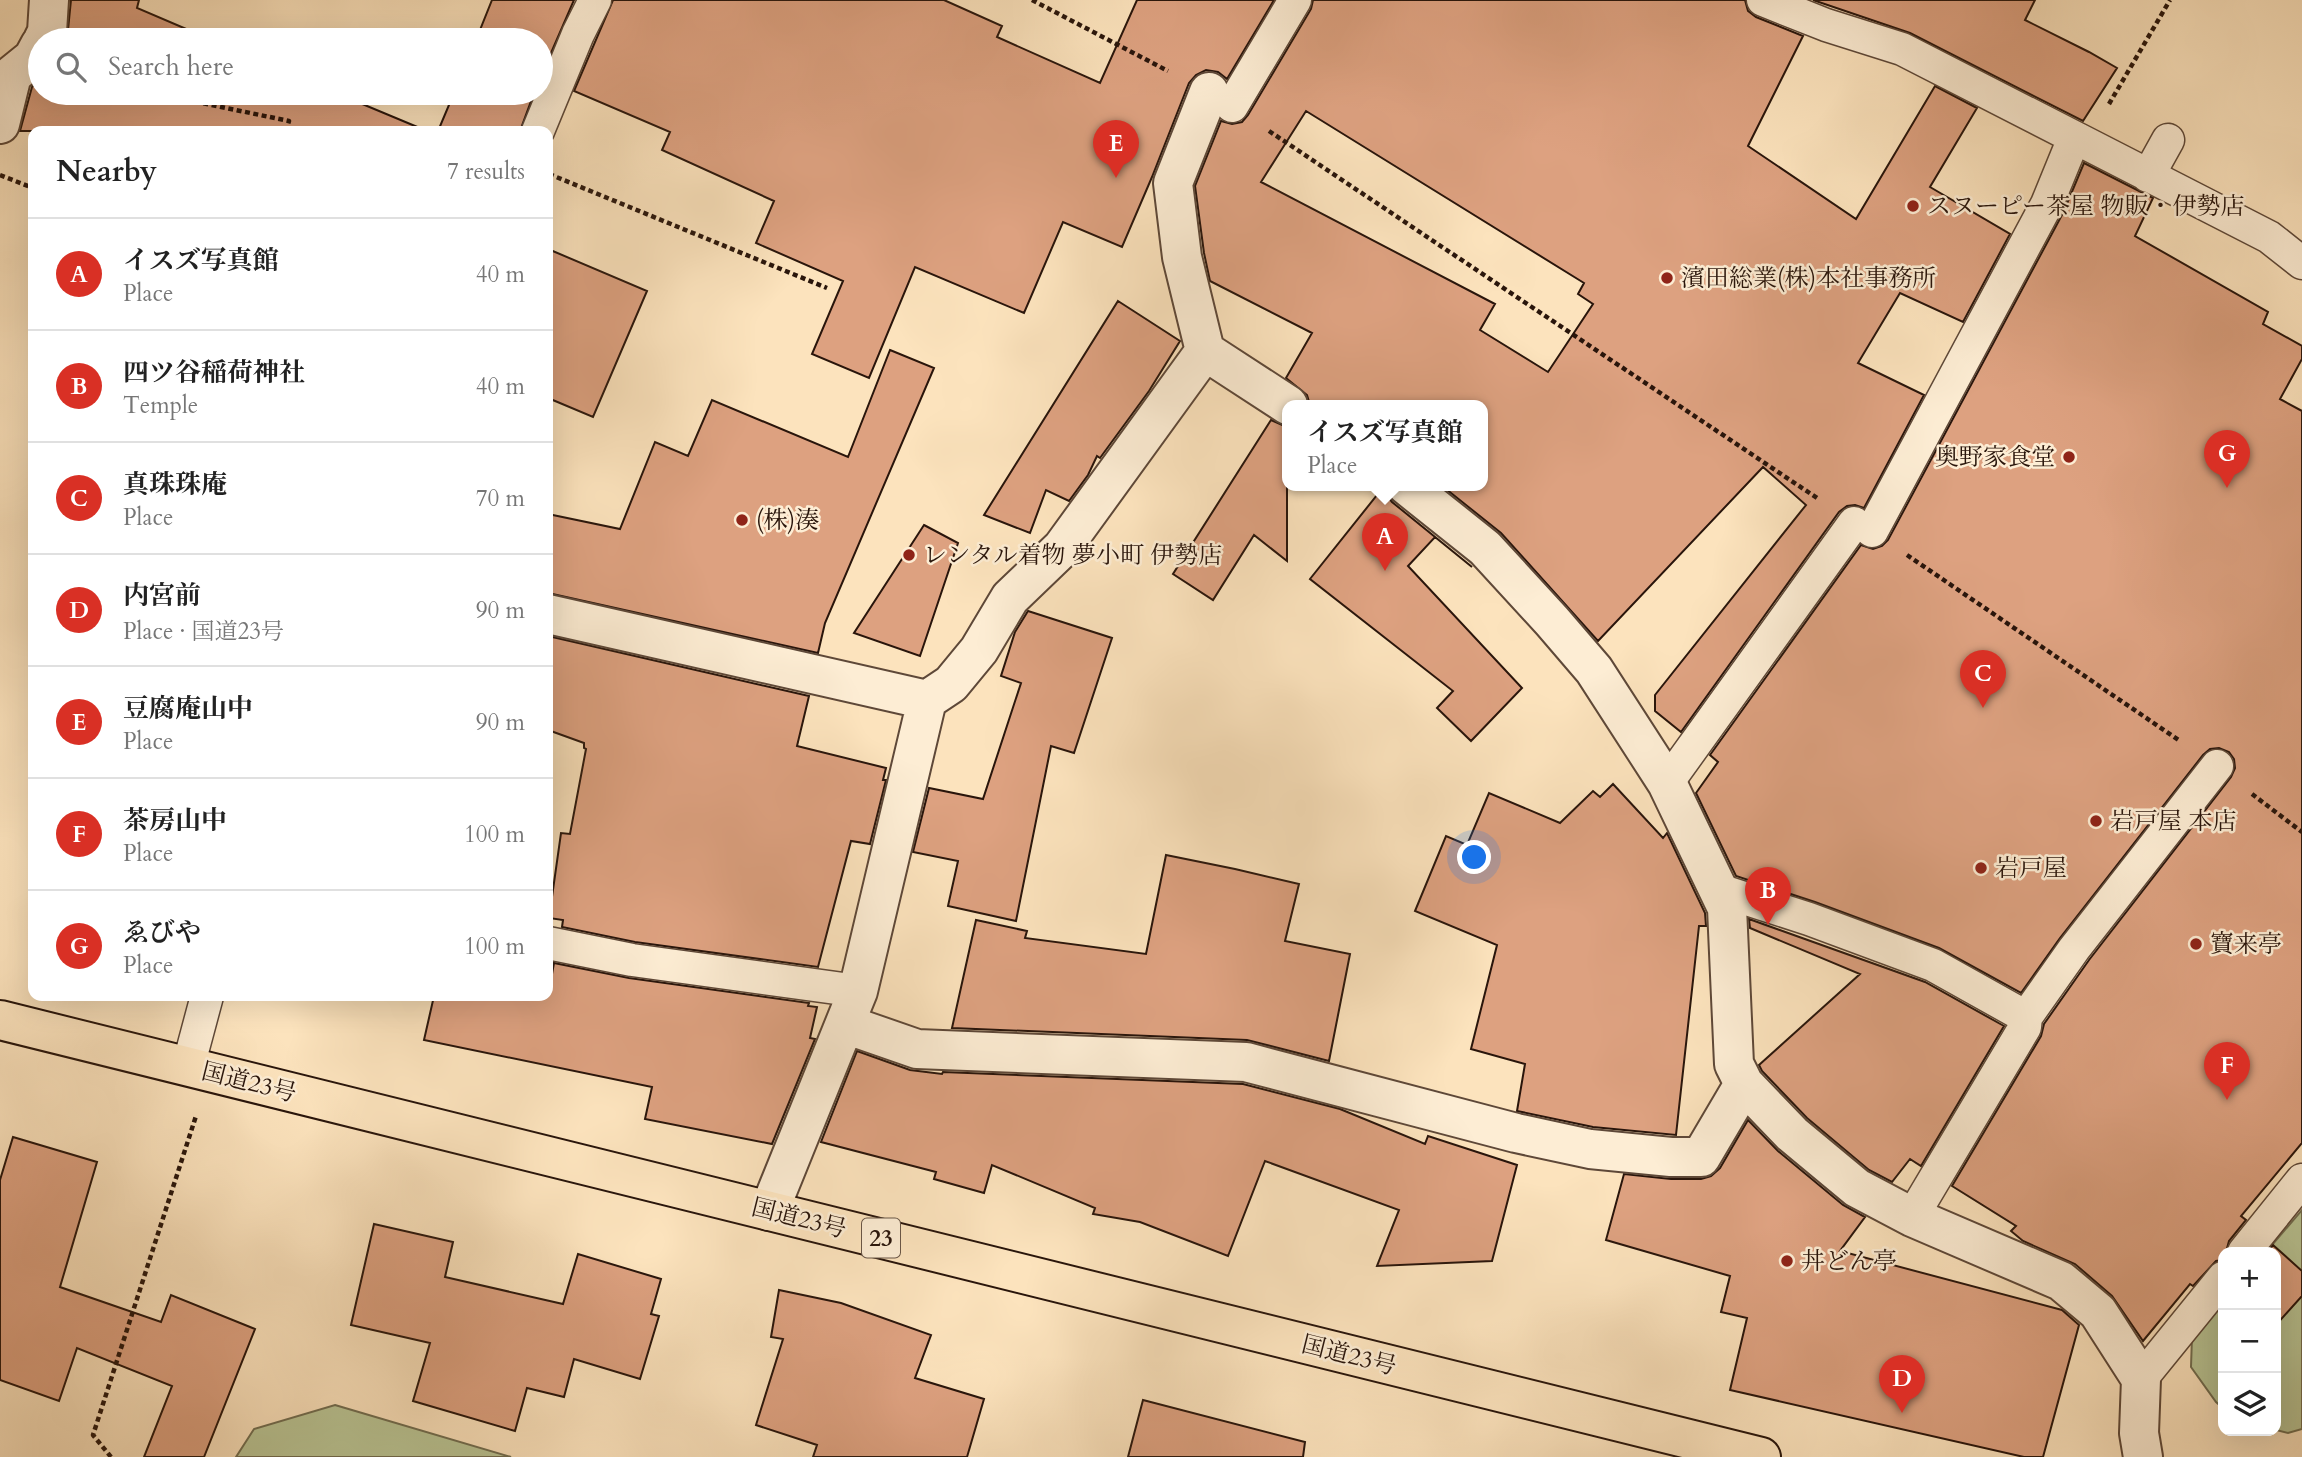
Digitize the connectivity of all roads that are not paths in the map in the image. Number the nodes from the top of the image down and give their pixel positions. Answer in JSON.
{"nodes":[{"id":1,"x":49,"y":0,"type":"edge"},
{"id":2,"x":595,"y":0,"type":"edge"},
{"id":3,"x":1296,"y":0,"type":"edge"},
{"id":4,"x":1763,"y":0,"type":"edge"},
{"id":5,"x":47,"y":28,"type":"edge"},
{"id":6,"x":28,"y":62,"type":"edge"},
{"id":7,"x":553,"y":95,"type":"edge"},
{"id":8,"x":1220,"y":99,"type":"joint"},
{"id":9,"x":549,"y":105,"type":"edge"},
{"id":10,"x":0,"y":124,"type":"edge"},
{"id":11,"x":540,"y":126,"type":"edge"},
{"id":12,"x":2168,"y":140,"type":"dead end"},
{"id":13,"x":2080,"y":141,"type":"junction"},
{"id":14,"x":2148,"y":176,"type":"junction"},
{"id":15,"x":2302,"y":263,"type":"edge"},
{"id":16,"x":1205,"y":351,"type":"junction"},
{"id":17,"x":1282,"y":402,"type":"edge"},
{"id":18,"x":1414,"y":491,"type":"edge"},
{"id":19,"x":553,"y":615,"type":"edge"},
{"id":20,"x":928,"y":700,"type":"junction"},
{"id":21,"x":2217,"y":766,"type":"road end"},
{"id":22,"x":1667,"y":782,"type":"junction"},
{"id":23,"x":1718,"y":890,"type":"junction"},
{"id":24,"x":553,"y":944,"type":"edge"},
{"id":25,"x":206,"y":1001,"type":"edge"},
{"id":26,"x":851,"y":1007,"type":"junction"},
{"id":27,"x":2026,"y":1017,"type":"junction"},
{"id":28,"x":0,"y":1020,"type":"edge"},
{"id":29,"x":199,"y":1069,"type":"junction"},
{"id":30,"x":1744,"y":1084,"type":"junction"},
{"id":31,"x":2302,"y":1180,"type":"edge"},
{"id":32,"x":769,"y":1211,"type":"junction"},
{"id":33,"x":1912,"y":1217,"type":"junction"},
{"id":34,"x":2248,"y":1247,"type":"edge"},
{"id":35,"x":2218,"y":1284,"type":"edge"},
{"id":36,"x":2141,"y":1379,"type":"junction"},
{"id":37,"x":1761,"y":1457,"type":"edge"},
{"id":38,"x":2143,"y":1457,"type":"edge"}],
"edges":[{"from":1,"to":5,"type":"street"},
{"from":2,"to":7,"type":"lane"},
{"from":3,"to":8,"type":"lane"},
{"from":4,"to":13,"type":"lane"},
{"from":6,"to":10,"type":"street"},
{"from":8,"to":16,"type":"street"},
{"from":9,"to":11,"type":"lane"},
{"from":12,"to":14,"type":"lane"},
{"from":13,"to":14,"type":"lane"},
{"from":13,"to":22,"type":"lane"},
{"from":14,"to":15,"type":"lane"},
{"from":16,"to":17,"type":"street"},
{"from":16,"to":20,"type":"street"},
{"from":18,"to":22,"type":"street"},
{"from":19,"to":20,"type":"street"},
{"from":20,"to":26,"type":"street"},
{"from":21,"to":27,"type":"lane"},
{"from":22,"to":23,"type":"street"},
{"from":23,"to":27,"type":"lane"},
{"from":23,"to":30,"type":"street"},
{"from":24,"to":26,"type":"lane"},
{"from":25,"to":29,"type":"lane"},
{"from":26,"to":30,"type":"street"},
{"from":26,"to":32,"type":"street"},
{"from":27,"to":33,"type":"lane"},
{"from":28,"to":29,"type":"highway","name":"国道23号","number":"23"},
{"from":29,"to":32,"type":"highway","name":"国道23号","number":"23"},
{"from":30,"to":33,"type":"street"},
{"from":31,"to":34,"type":"lane"},
{"from":32,"to":37,"type":"highway","name":"国道23号","number":"23"},
{"from":33,"to":36,"type":"street"},
{"from":35,"to":36,"type":"lane"},
{"from":36,"to":38,"type":"street"}]}
